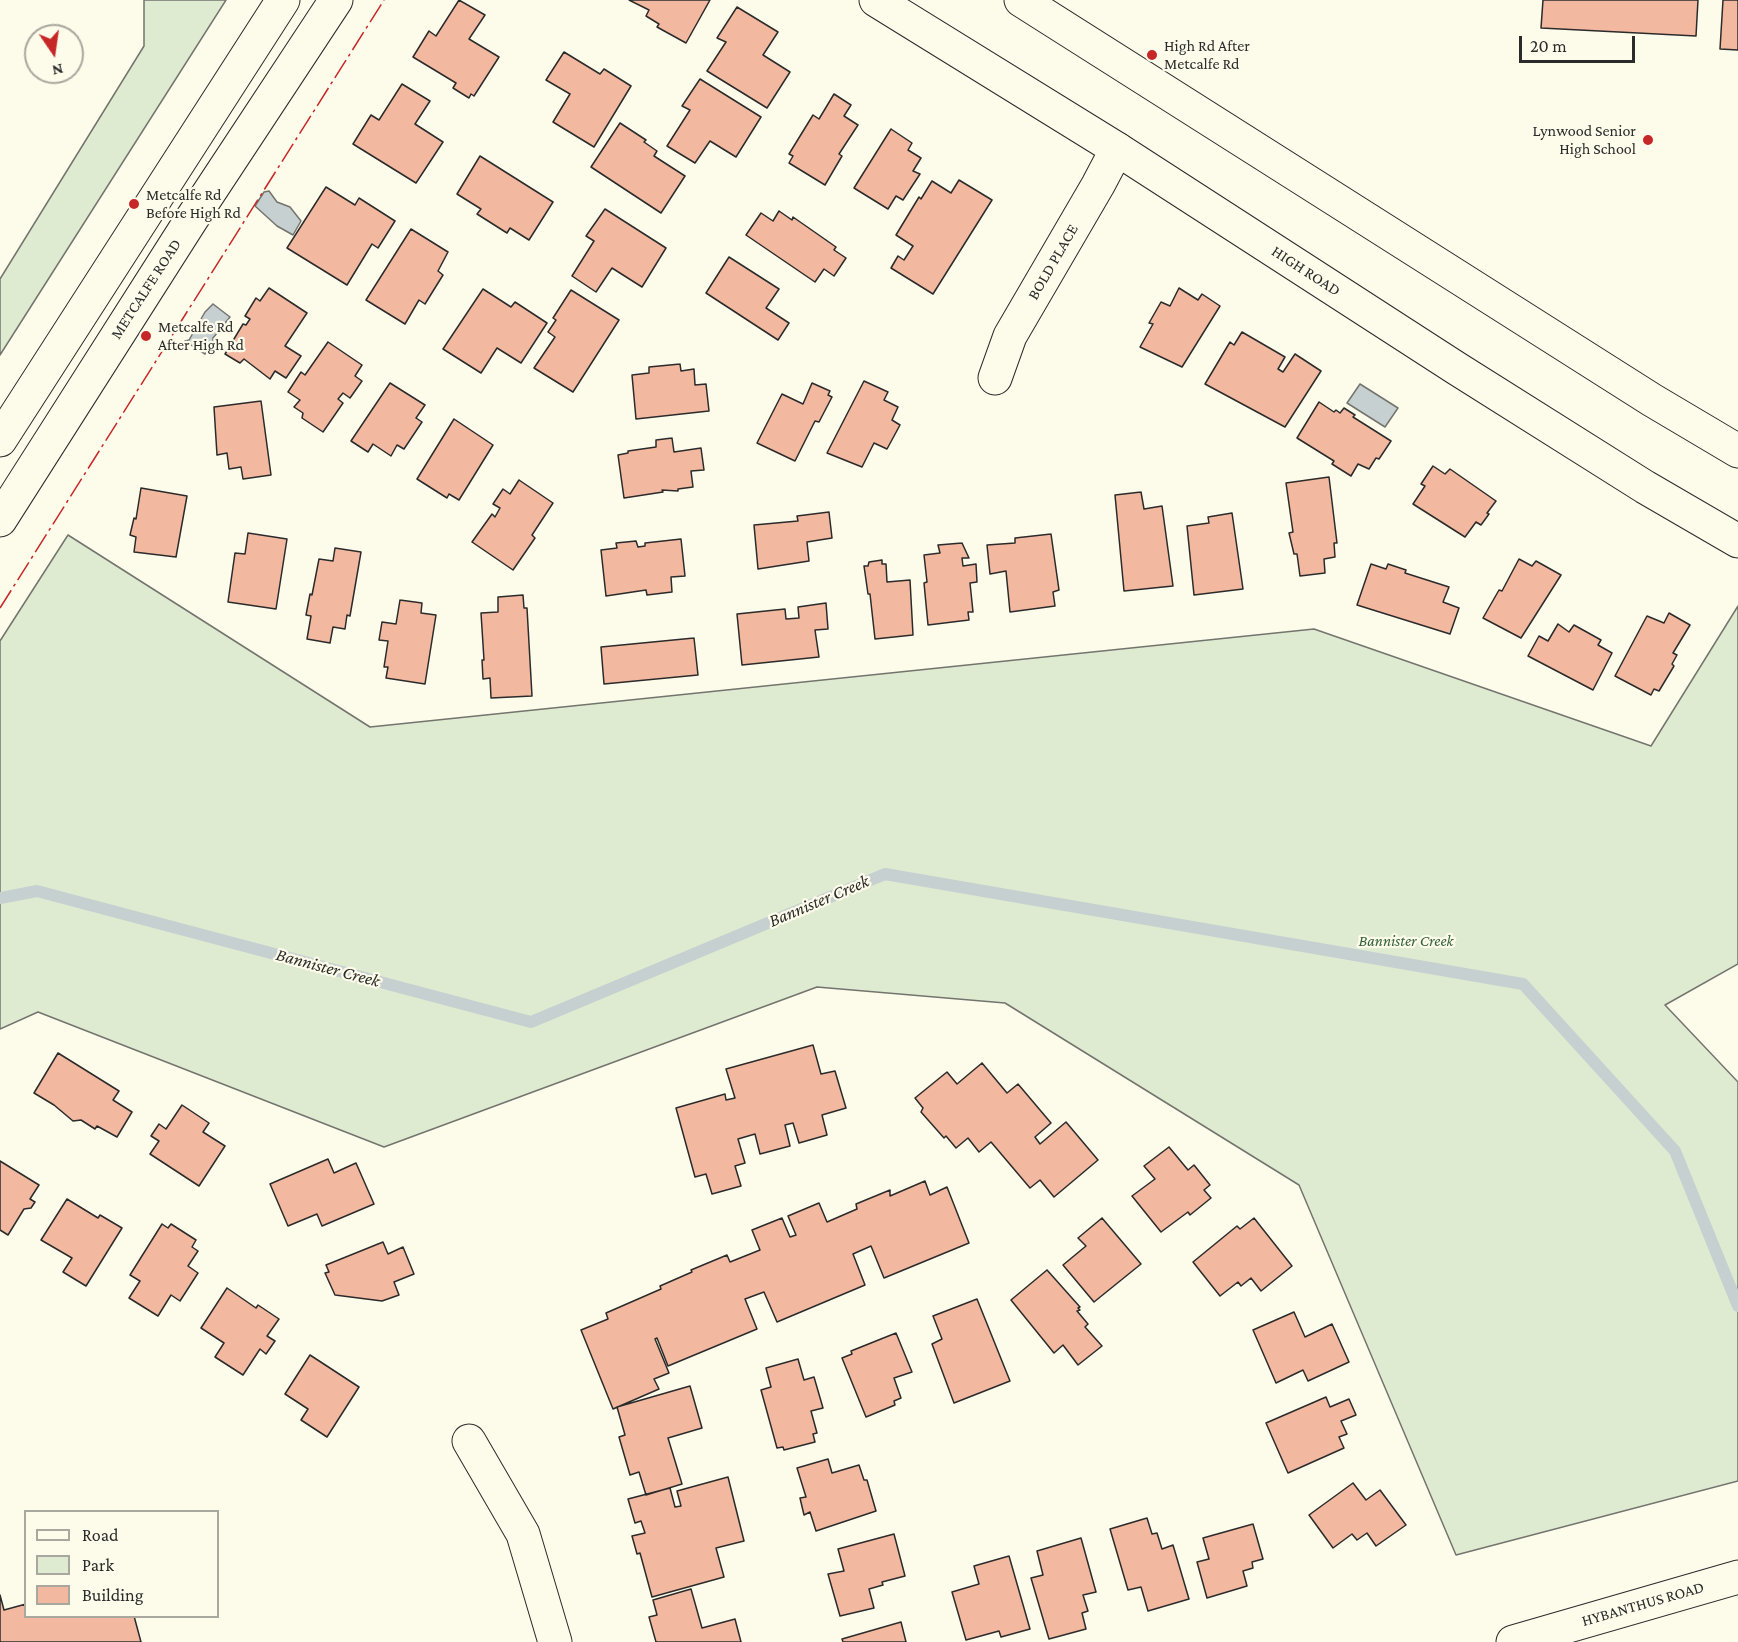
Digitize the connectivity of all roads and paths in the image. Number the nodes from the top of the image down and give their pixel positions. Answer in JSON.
{"nodes":[{"id":1,"x":283,"y":0,"type":"edge"},
{"id":2,"x":336,"y":0,"type":"edge"},
{"id":3,"x":876,"y":0,"type":"edge"},
{"id":4,"x":1021,"y":0,"type":"edge"},
{"id":5,"x":1117,"y":149,"type":"junction"},
{"id":6,"x":995,"y":378,"type":"dead end"},
{"id":7,"x":0,"y":440,"type":"edge"},
{"id":8,"x":1738,"y":451,"type":"edge"},
{"id":9,"x":0,"y":520,"type":"edge"},
{"id":10,"x":1738,"y":541,"type":"edge"},
{"id":11,"x":469,"y":1441,"type":"dead end"},
{"id":12,"x":1738,"y":1577,"type":"edge"},
{"id":13,"x":555,"y":1642,"type":"edge"},
{"id":14,"x":1513,"y":1642,"type":"edge"}],
"edges":[{"from":1,"to":7,"type":"main road"},
{"from":2,"to":9,"type":"main road","name":"METCALFE ROAD"},
{"from":3,"to":5,"type":"main road","name":"HIGH ROAD"},
{"from":4,"to":8,"type":"main road"},
{"from":5,"to":6,"type":"main road","name":"BOLD PLACE"},
{"from":5,"to":10,"type":"main road","name":"HIGH ROAD"},
{"from":11,"to":13,"type":"main road"},
{"from":12,"to":14,"type":"main road","name":"HYBANTHUS ROAD"}]}
